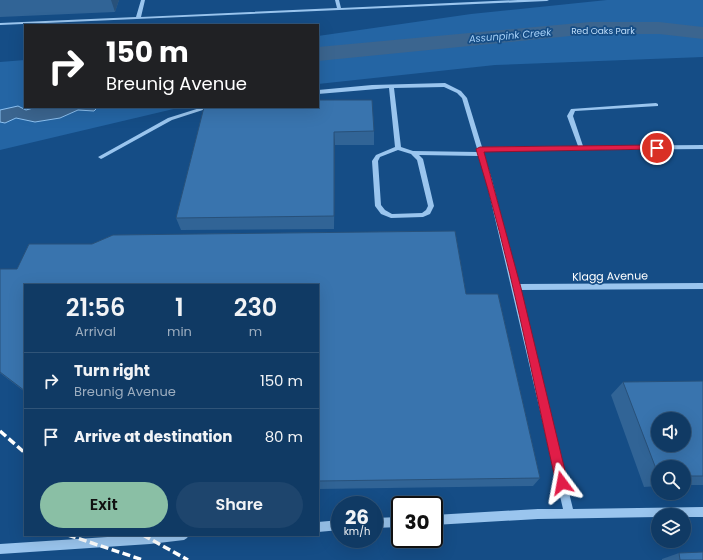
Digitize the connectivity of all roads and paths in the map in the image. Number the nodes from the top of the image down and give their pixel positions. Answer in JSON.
{"nodes":[{"id":1,"x":143,"y":0,"type":"edge"},
{"id":2,"x":337,"y":0,"type":"edge"},
{"id":3,"x":544,"y":0,"type":"edge"},
{"id":4,"x":547,"y":0,"type":"edge"},
{"id":5,"x":339,"y":9,"type":"junction"},
{"id":6,"x":138,"y":18,"type":"junction"},
{"id":7,"x":0,"y":24,"type":"edge"},
{"id":8,"x":391,"y":87,"type":"junction"},
{"id":9,"x":319,"y":92,"type":"edge"},
{"id":10,"x":656,"y":105,"type":"dead end"},
{"id":11,"x":206,"y":108,"type":"edge"},
{"id":12,"x":703,"y":147,"type":"edge"},
{"id":13,"x":398,"y":148,"type":"junction"},
{"id":14,"x":581,"y":148,"type":"junction"},
{"id":15,"x":480,"y":149,"type":"junction"},
{"id":16,"x":413,"y":153,"type":"junction"},
{"id":17,"x":101,"y":158,"type":"dead end"},
{"id":18,"x":703,"y":286,"type":"edge"},
{"id":19,"x":516,"y":288,"type":"junction"},
{"id":20,"x":703,"y":512,"type":"edge"},
{"id":21,"x":569,"y":513,"type":"junction"},
{"id":22,"x":443,"y":520,"type":"edge"},
{"id":23,"x":331,"y":525,"type":"edge"},
{"id":24,"x":319,"y":526,"type":"edge"},
{"id":25,"x":177,"y":536,"type":"edge"},
{"id":26,"x":0,"y":549,"type":"edge"}],
"edges":[{"from":1,"to":6,"type":"street"},
{"from":2,"to":5,"type":"street"},
{"from":3,"to":4,"type":"street"},
{"from":3,"to":5,"type":"street"},
{"from":5,"to":6,"type":"street"},
{"from":6,"to":7,"type":"street"},
{"from":8,"to":9,"type":"street"},
{"from":8,"to":13,"type":"street"},
{"from":8,"to":15,"type":"street"},
{"from":10,"to":14,"type":"street"},
{"from":11,"to":17,"type":"street"},
{"from":12,"to":14,"type":"street"},
{"from":13,"to":16,"type":"street"},
{"from":13,"to":16,"type":"street"},
{"from":14,"to":15,"type":"street"},
{"from":15,"to":16,"type":"street"},
{"from":15,"to":19,"type":"street"},
{"from":18,"to":19,"type":"street","name":"Klagg Avenue"},
{"from":19,"to":21,"type":"street"},
{"from":20,"to":21,"type":"street"},
{"from":21,"to":22,"type":"street"},
{"from":23,"to":24,"type":"street"},
{"from":25,"to":26,"type":"street"}]}
